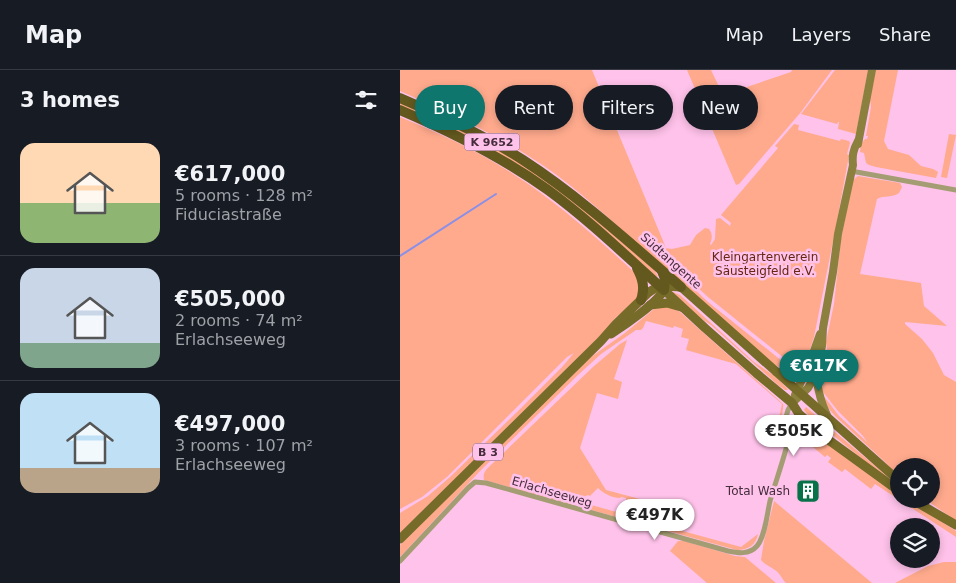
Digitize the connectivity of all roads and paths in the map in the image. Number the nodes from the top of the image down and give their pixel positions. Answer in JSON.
{"nodes":[{"id":1,"x":872,"y":70,"type":"edge"},
{"id":2,"x":400,"y":98,"type":"edge"},
{"id":3,"x":400,"y":110,"type":"edge"},
{"id":4,"x":852,"y":168,"type":"junction"},
{"id":5,"x":956,"y":190,"type":"edge"},
{"id":6,"x":634,"y":263,"type":"junction"},
{"id":7,"x":662,"y":271,"type":"junction"},
{"id":8,"x":663,"y":287,"type":"junction"},
{"id":9,"x":681,"y":287,"type":"junction"},
{"id":10,"x":645,"y":303,"type":"junction"},
{"id":11,"x":682,"y":307,"type":"junction"},
{"id":12,"x":823,"y":328,"type":"junction"},
{"id":13,"x":810,"y":362,"type":"junction"},
{"id":14,"x":776,"y":372,"type":"junction"},
{"id":15,"x":816,"y":374,"type":"junction"},
{"id":16,"x":799,"y":393,"type":"junction"},
{"id":17,"x":792,"y":403,"type":"junction"},
{"id":18,"x":829,"y":419,"type":"junction"},
{"id":19,"x":890,"y":473,"type":"edge"},
{"id":20,"x":890,"y":484,"type":"edge"},
{"id":21,"x":928,"y":508,"type":"edge"},
{"id":22,"x":931,"y":508,"type":"edge"},
{"id":23,"x":937,"y":513,"type":"junction"},
{"id":24,"x":956,"y":525,"type":"edge"},
{"id":25,"x":400,"y":539,"type":"edge"},
{"id":26,"x":400,"y":561,"type":"edge"}],
"edges":[{"from":1,"to":4,"type":"main road"},
{"from":2,"to":7,"type":"highway","name":"Südtangente","number":"K 9652"},
{"from":3,"to":6,"type":"highway","name":"Südtangente"},
{"from":4,"to":5,"type":"street"},
{"from":4,"to":12,"type":"main road"},
{"from":6,"to":8,"type":"highway","name":"Südtangente"},
{"from":6,"to":10,"type":"highway"},
{"from":7,"to":8,"type":"highway"},
{"from":7,"to":9,"type":"highway","name":"Südtangente"},
{"from":8,"to":9,"type":"main road"},
{"from":8,"to":10,"type":"main road","number":"B 3"},
{"from":8,"to":11,"type":"main road","name":"Südtangente"},
{"from":9,"to":14,"type":"main road","name":"Südtangente"},
{"from":10,"to":11,"type":"main road"},
{"from":10,"to":25,"type":"main road","number":"B 3"},
{"from":11,"to":17,"type":"main road","name":"Südtangente"},
{"from":12,"to":13,"type":"main road"},
{"from":12,"to":15,"type":"main road"},
{"from":13,"to":14,"type":"main road"},
{"from":13,"to":16,"type":"main road"},
{"from":14,"to":16,"type":"main road","name":"Südtangente"},
{"from":15,"to":16,"type":"main road"},
{"from":15,"to":18,"type":"main road"},
{"from":16,"to":17,"type":"main road"},
{"from":16,"to":18,"type":"main road","name":"Südtangente"},
{"from":17,"to":20,"type":"main road","name":"Südtangente"},
{"from":17,"to":26,"type":"street","name":"Erlachseeweg"},
{"from":18,"to":19,"type":"main road","name":"Südtangente"},
{"from":21,"to":23,"type":"main road"},
{"from":22,"to":23,"type":"main road"},
{"from":23,"to":24,"type":"main road"}]}
